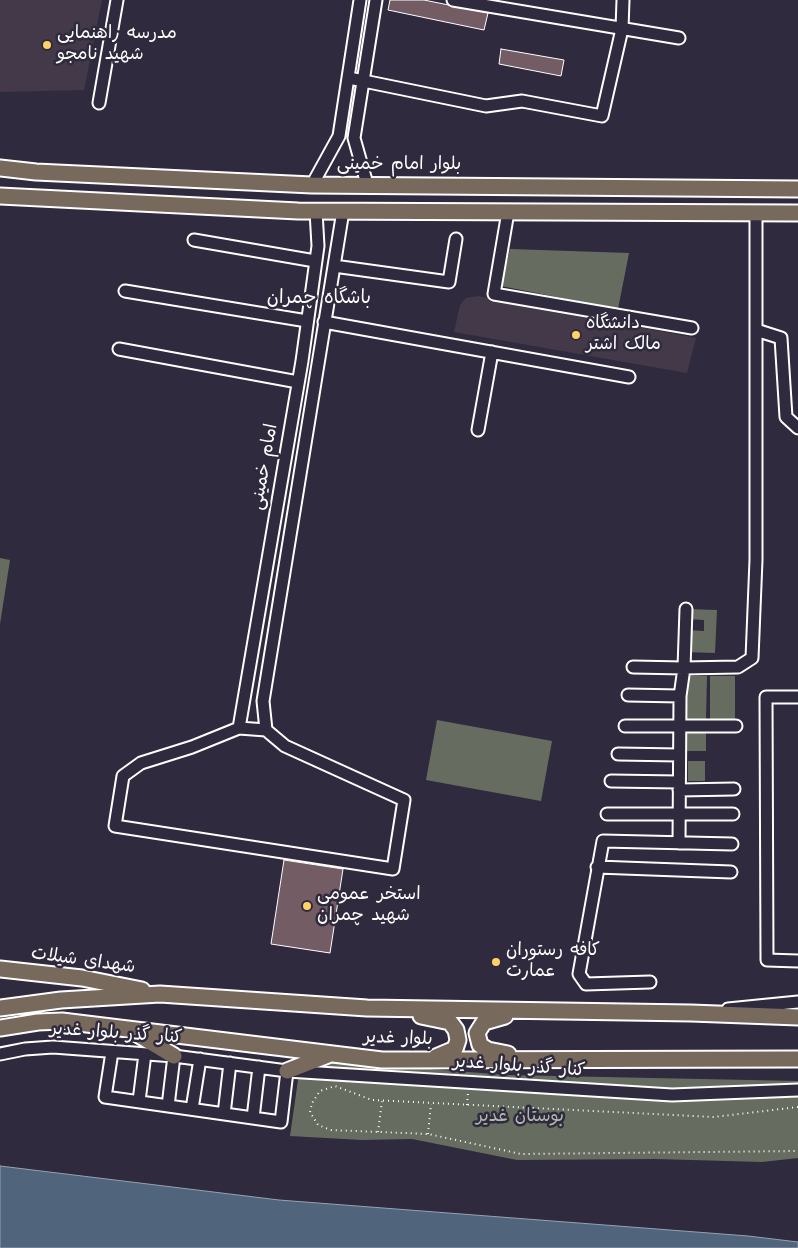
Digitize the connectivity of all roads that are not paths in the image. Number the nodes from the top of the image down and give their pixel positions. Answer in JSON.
{"nodes":[{"id":1,"x":117,"y":0,"type":"edge"},
{"id":2,"x":360,"y":0,"type":"edge"},
{"id":3,"x":376,"y":0,"type":"edge"},
{"id":4,"x":453,"y":0,"type":"edge"},
{"id":5,"x":624,"y":0,"type":"edge"},
{"id":6,"x":500,"y":4,"type":"edge"},
{"id":7,"x":622,"y":29,"type":"junction"},
{"id":8,"x":679,"y":38,"type":"dead end"},
{"id":9,"x":349,"y":78,"type":"junction"},
{"id":10,"x":362,"y":81,"type":"junction"},
{"id":11,"x":99,"y":103,"type":"dead end"},
{"id":12,"x":0,"y":168,"type":"edge"},
{"id":13,"x":367,"y":184,"type":"junction"},
{"id":14,"x":312,"y":185,"type":"junction"},
{"id":15,"x":755,"y":189,"type":"junction"},
{"id":16,"x":798,"y":189,"type":"edge"},
{"id":17,"x":0,"y":196,"type":"edge"},
{"id":18,"x":316,"y":211,"type":"junction"},
{"id":19,"x":343,"y":212,"type":"junction"},
{"id":20,"x":508,"y":212,"type":"junction"},
{"id":21,"x":756,"y":213,"type":"junction"},
{"id":22,"x":798,"y":213,"type":"edge"},
{"id":23,"x":456,"y":239,"type":"dead end"},
{"id":24,"x":194,"y":240,"type":"dead end"},
{"id":25,"x":316,"y":261,"type":"junction"},
{"id":26,"x":334,"y":266,"type":"junction"},
{"id":27,"x":313,"y":278,"type":"junction"},
{"id":28,"x":331,"y":280,"type":"junction"},
{"id":29,"x":125,"y":291,"type":"dead end"},
{"id":30,"x":307,"y":321,"type":"junction"},
{"id":31,"x":324,"y":322,"type":"junction"},
{"id":32,"x":692,"y":328,"type":"dead end"},
{"id":33,"x":756,"y":330,"type":"junction"},
{"id":34,"x":119,"y":349,"type":"dead end"},
{"id":35,"x":492,"y":352,"type":"junction"},
{"id":36,"x":301,"y":365,"type":"junction"},
{"id":37,"x":316,"y":367,"type":"junction"},
{"id":38,"x":629,"y":377,"type":"dead end"},
{"id":39,"x":298,"y":382,"type":"junction"},
{"id":40,"x":798,"y":428,"type":"edge"},
{"id":41,"x":478,"y":430,"type":"dead end"},
{"id":42,"x":290,"y":432,"type":"junction"},
{"id":43,"x":305,"y":435,"type":"junction"},
{"id":44,"x":277,"y":506,"type":"junction"},
{"id":45,"x":294,"y":508,"type":"junction"},
{"id":46,"x":266,"y":575,"type":"junction"},
{"id":47,"x":284,"y":578,"type":"junction"},
{"id":48,"x":686,"y":610,"type":"dead end"},
{"id":49,"x":254,"y":643,"type":"junction"},
{"id":50,"x":272,"y":646,"type":"junction"},
{"id":51,"x":633,"y":667,"type":"dead end"},
{"id":52,"x":684,"y":668,"type":"junction"},
{"id":53,"x":628,"y":695,"type":"dead end"},
{"id":54,"x":680,"y":696,"type":"junction"},
{"id":55,"x":798,"y":697,"type":"edge"},
{"id":56,"x":625,"y":726,"type":"dead end"},
{"id":57,"x":679,"y":726,"type":"junction"},
{"id":58,"x":736,"y":726,"type":"dead end"},
{"id":59,"x":239,"y":728,"type":"junction"},
{"id":60,"x":266,"y":730,"type":"junction"},
{"id":61,"x":618,"y":754,"type":"dead end"},
{"id":62,"x":679,"y":755,"type":"junction"},
{"id":63,"x":611,"y":782,"type":"dead end"},
{"id":64,"x":679,"y":786,"type":"junction"},
{"id":65,"x":734,"y":789,"type":"dead end"},
{"id":66,"x":607,"y":814,"type":"dead end"},
{"id":67,"x":679,"y":814,"type":"junction"},
{"id":68,"x":733,"y":814,"type":"dead end"},
{"id":69,"x":679,"y":843,"type":"junction"},
{"id":70,"x":732,"y":844,"type":"dead end"},
{"id":71,"x":597,"y":867,"type":"junction"},
{"id":72,"x":731,"y":872,"type":"dead end"},
{"id":73,"x":798,"y":961,"type":"edge"},
{"id":74,"x":0,"y":969,"type":"edge"},
{"id":75,"x":650,"y":982,"type":"dead end"},
{"id":76,"x":160,"y":994,"type":"junction"},
{"id":77,"x":798,"y":1002,"type":"edge"},
{"id":78,"x":0,"y":1008,"type":"edge"},
{"id":79,"x":380,"y":1008,"type":"junction"},
{"id":80,"x":551,"y":1012,"type":"junction"},
{"id":81,"x":692,"y":1013,"type":"junction"},
{"id":82,"x":798,"y":1018,"type":"edge"},
{"id":83,"x":0,"y":1028,"type":"edge"},
{"id":84,"x":128,"y":1029,"type":"junction"},
{"id":85,"x":112,"y":1052,"type":"junction"},
{"id":86,"x":0,"y":1054,"type":"edge"},
{"id":87,"x":145,"y":1054,"type":"junction"},
{"id":88,"x":330,"y":1054,"type":"junction"},
{"id":89,"x":174,"y":1056,"type":"junction"},
{"id":90,"x":200,"y":1059,"type":"junction"},
{"id":91,"x":798,"y":1059,"type":"edge"},
{"id":92,"x":382,"y":1060,"type":"junction"},
{"id":93,"x":554,"y":1060,"type":"junction"},
{"id":94,"x":230,"y":1063,"type":"junction"},
{"id":95,"x":259,"y":1067,"type":"junction"},
{"id":96,"x":287,"y":1071,"type":"junction"},
{"id":97,"x":798,"y":1090,"type":"edge"},
{"id":98,"x":139,"y":1102,"type":"junction"},
{"id":99,"x":168,"y":1106,"type":"junction"},
{"id":100,"x":192,"y":1109,"type":"junction"},
{"id":101,"x":224,"y":1114,"type":"junction"},
{"id":102,"x":253,"y":1118,"type":"junction"}],
"edges":[{"from":1,"to":11,"type":"street"},
{"from":2,"to":9,"type":"street"},
{"from":3,"to":10,"type":"street"},
{"from":4,"to":6,"type":"street"},
{"from":5,"to":7,"type":"street"},
{"from":6,"to":7,"type":"street"},
{"from":7,"to":8,"type":"street"},
{"from":7,"to":10,"type":"street"},
{"from":9,"to":10,"type":"street"},
{"from":9,"to":14,"type":"street"},
{"from":10,"to":13,"type":"street"},
{"from":12,"to":14,"type":"main road","name":"بلوار امام خمینی"},
{"from":13,"to":14,"type":"main road","name":"بلوار امام خمینی"},
{"from":13,"to":15,"type":"main road","name":"بلوار امام خمینی"},
{"from":15,"to":16,"type":"main road","name":"بلوار امام خمینی"},
{"from":15,"to":21,"type":"main road"},
{"from":17,"to":18,"type":"main road"},
{"from":18,"to":19,"type":"main road"},
{"from":18,"to":25,"type":"street","name":"امام خمینی"},
{"from":19,"to":20,"type":"main road"},
{"from":19,"to":26,"type":"street"},
{"from":20,"to":21,"type":"main road"},
{"from":20,"to":32,"type":"street"},
{"from":21,"to":22,"type":"main road"},
{"from":21,"to":33,"type":"street"},
{"from":23,"to":26,"type":"street"},
{"from":24,"to":25,"type":"street"},
{"from":25,"to":27,"type":"street","name":"امام خمینی"},
{"from":26,"to":28,"type":"street"},
{"from":27,"to":28,"type":"street"},
{"from":27,"to":30,"type":"street","name":"امام خمینی"},
{"from":28,"to":31,"type":"street"},
{"from":29,"to":30,"type":"street"},
{"from":30,"to":36,"type":"street","name":"امام خمینی"},
{"from":31,"to":35,"type":"street"},
{"from":31,"to":37,"type":"street"},
{"from":33,"to":40,"type":"street"},
{"from":33,"to":52,"type":"street"},
{"from":34,"to":39,"type":"street"},
{"from":35,"to":38,"type":"street"},
{"from":35,"to":41,"type":"street"},
{"from":36,"to":37,"type":"street"},
{"from":36,"to":39,"type":"street","name":"امام خمینی"},
{"from":37,"to":43,"type":"street"},
{"from":39,"to":42,"type":"street","name":"امام خمینی"},
{"from":42,"to":43,"type":"street"},
{"from":42,"to":44,"type":"street","name":"امام خمینی"},
{"from":43,"to":45,"type":"street"},
{"from":44,"to":45,"type":"street"},
{"from":44,"to":46,"type":"street","name":"امام خمینی"},
{"from":45,"to":47,"type":"street"},
{"from":46,"to":47,"type":"street"},
{"from":46,"to":49,"type":"street","name":"امام خمینی"},
{"from":47,"to":50,"type":"street"},
{"from":48,"to":52,"type":"street"},
{"from":49,"to":50,"type":"street"},
{"from":49,"to":59,"type":"street","name":"امام خمینی"},
{"from":50,"to":60,"type":"street"},
{"from":51,"to":52,"type":"street"},
{"from":52,"to":54,"type":"street"},
{"from":53,"to":54,"type":"street"},
{"from":54,"to":57,"type":"street"},
{"from":55,"to":73,"type":"street"},
{"from":56,"to":57,"type":"street"},
{"from":57,"to":58,"type":"street"},
{"from":57,"to":62,"type":"street"},
{"from":59,"to":60,"type":"street"},
{"from":59,"to":60,"type":"street"},
{"from":61,"to":62,"type":"street"},
{"from":62,"to":64,"type":"street"},
{"from":63,"to":64,"type":"street"},
{"from":64,"to":65,"type":"street"},
{"from":64,"to":67,"type":"street"},
{"from":66,"to":67,"type":"street"},
{"from":67,"to":68,"type":"street"},
{"from":67,"to":69,"type":"street"},
{"from":69,"to":70,"type":"street"},
{"from":69,"to":71,"type":"street"},
{"from":71,"to":72,"type":"street"},
{"from":71,"to":75,"type":"street"},
{"from":74,"to":76,"type":"main road","name":"شهدای شیلات"},
{"from":76,"to":78,"type":"main road","name":"بلوار غدیر"},
{"from":76,"to":79,"type":"main road","name":"بلوار غدیر"},
{"from":77,"to":81,"type":"street"},
{"from":79,"to":80,"type":"main road","name":"بلوار غدیر"},
{"from":79,"to":92,"type":"main road"},
{"from":80,"to":81,"type":"main road","name":"بلوار غدیر"},
{"from":80,"to":93,"type":"main road"},
{"from":81,"to":82,"type":"main road","name":"بلوار غدیر"},
{"from":83,"to":84,"type":"main road","name":"بلوار غدیر"},
{"from":84,"to":88,"type":"main road","name":"بلوار غدیر"},
{"from":84,"to":89,"type":"main road"},
{"from":85,"to":86,"type":"street","name":"کنار گذر بلوار غدیر"},
{"from":85,"to":87,"type":"street","name":"کنار گذر بلوار غدیر"},
{"from":85,"to":98,"type":"street"},
{"from":87,"to":89,"type":"street","name":"کنار گذر بلوار غدیر"},
{"from":87,"to":98,"type":"street"},
{"from":88,"to":92,"type":"main road","name":"بلوار غدیر"},
{"from":88,"to":96,"type":"main road"},
{"from":89,"to":90,"type":"street","name":"کنار گذر بلوار غدیر"},
{"from":89,"to":99,"type":"street"},
{"from":90,"to":94,"type":"street","name":"کنار گذر بلوار غدیر"},
{"from":90,"to":100,"type":"street"},
{"from":91,"to":93,"type":"main road","name":"بلوار غدیر"},
{"from":92,"to":93,"type":"main road","name":"بلوار غدیر"},
{"from":94,"to":95,"type":"street","name":"کنار گذر بلوار غدیر"},
{"from":94,"to":101,"type":"street"},
{"from":95,"to":96,"type":"street","name":"کنار گذر بلوار غدیر"},
{"from":95,"to":102,"type":"street"},
{"from":96,"to":97,"type":"street","name":"کنار گذر بلوار غدیر"},
{"from":96,"to":102,"type":"street"},
{"from":98,"to":99,"type":"street"},
{"from":99,"to":100,"type":"street"},
{"from":100,"to":101,"type":"street"},
{"from":101,"to":102,"type":"street"}]}
